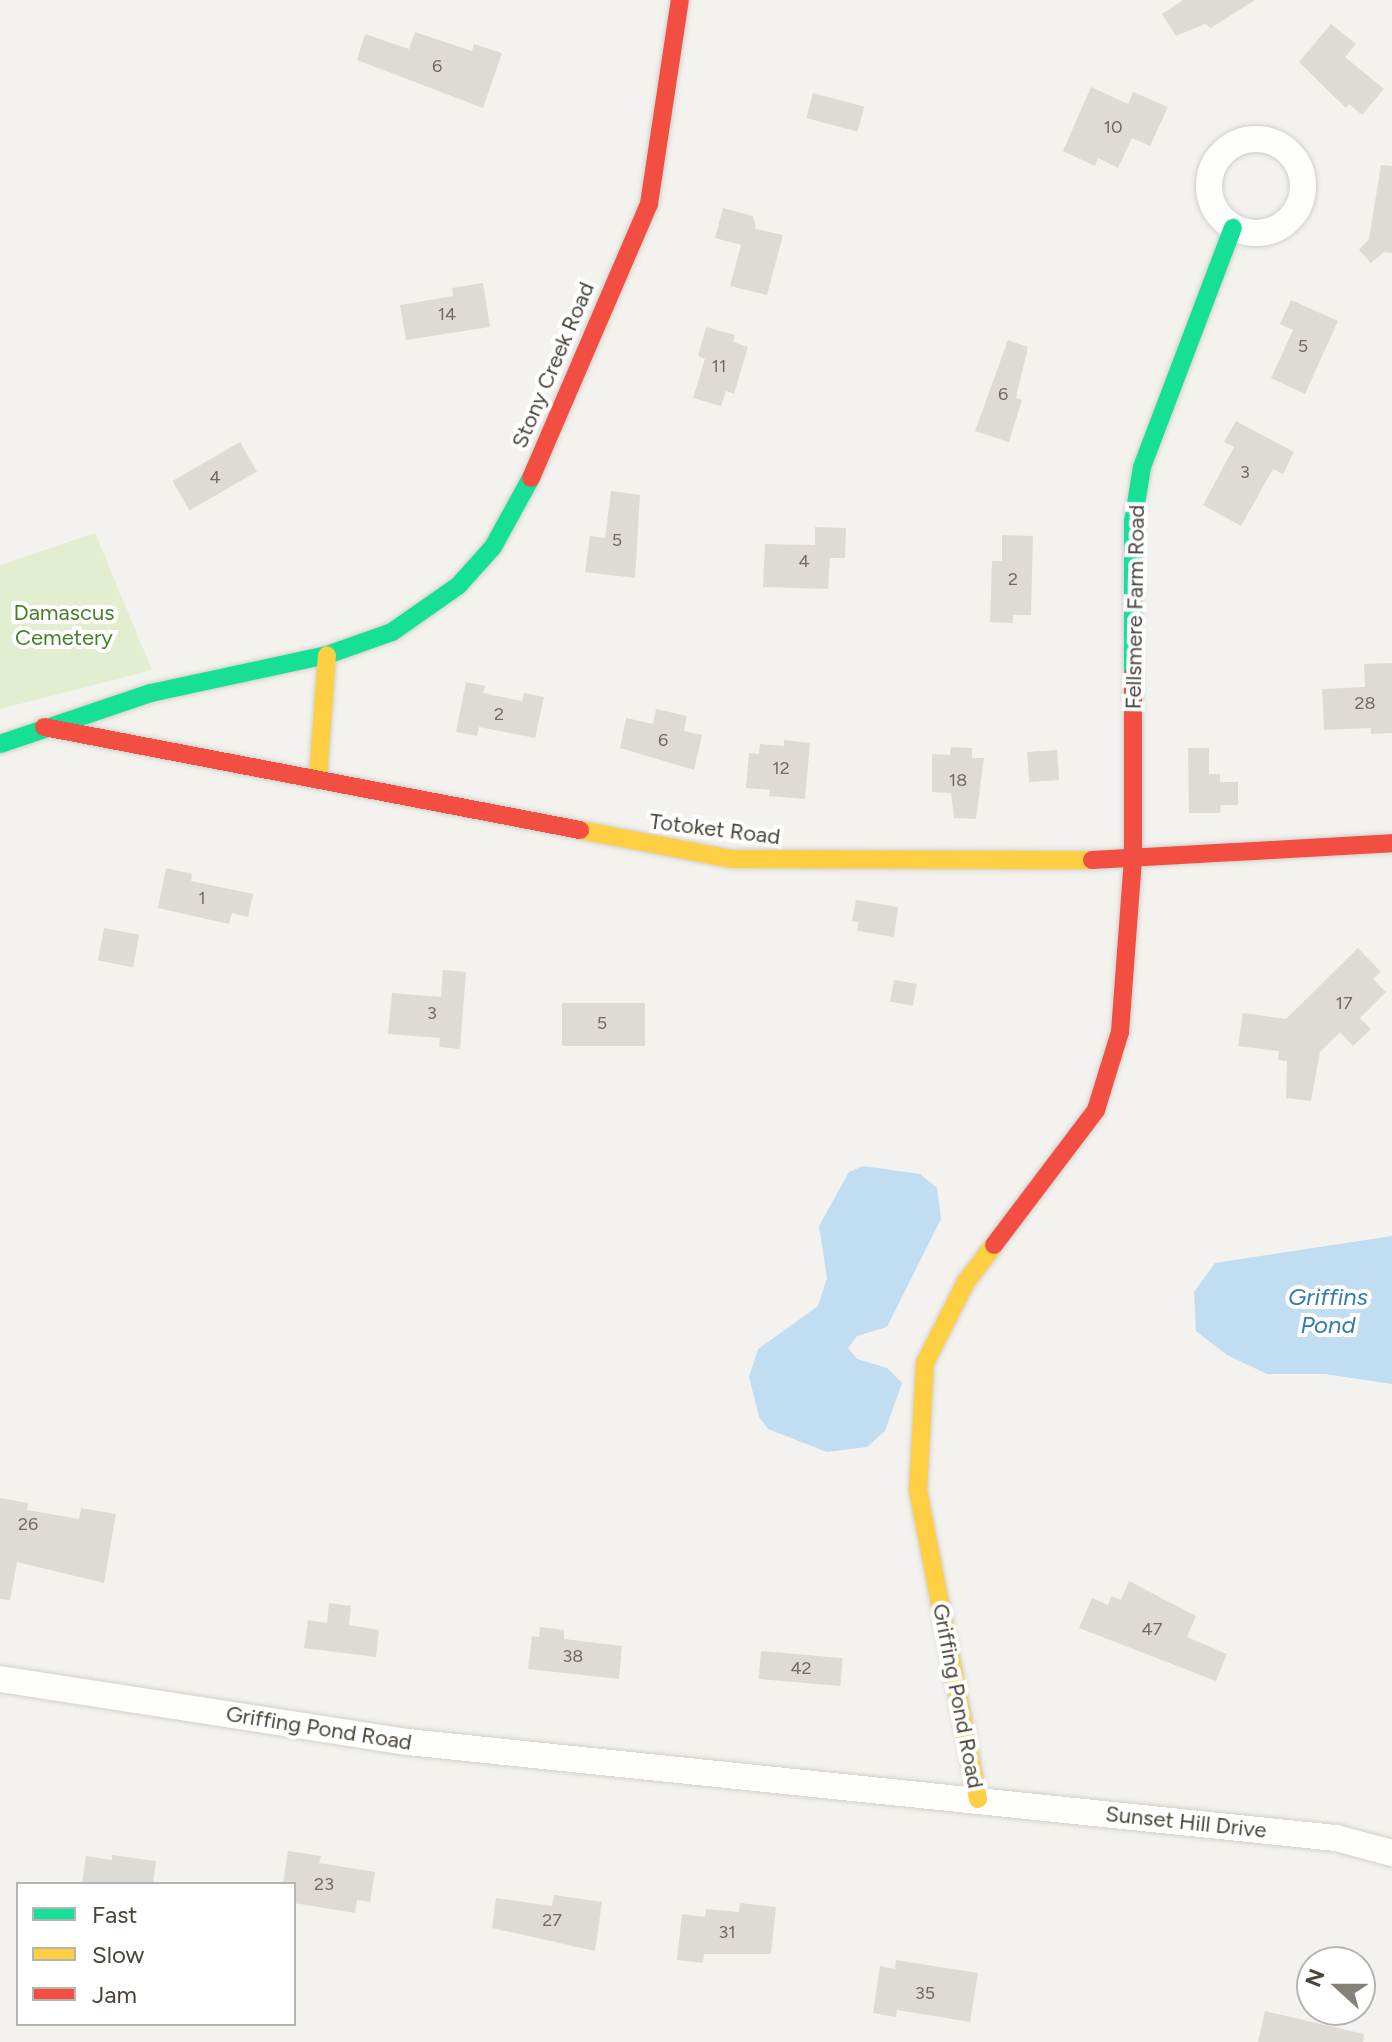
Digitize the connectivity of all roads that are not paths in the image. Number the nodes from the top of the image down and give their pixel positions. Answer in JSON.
{"nodes":[{"id":1,"x":680,"y":0,"type":"edge"},
{"id":2,"x":1233,"y":228,"type":"dead end"},
{"id":3,"x":327,"y":655,"type":"junction"},
{"id":4,"x":44,"y":727,"type":"junction"},
{"id":5,"x":0,"y":744,"type":"edge"},
{"id":6,"x":318,"y":777,"type":"junction"},
{"id":7,"x":1392,"y":843,"type":"edge"},
{"id":8,"x":1133,"y":860,"type":"junction"},
{"id":9,"x":0,"y":1679,"type":"edge"},
{"id":10,"x":978,"y":1799,"type":"junction"},
{"id":11,"x":1392,"y":1853,"type":"edge"}],
"edges":[{"from":1,"to":3,"type":"street","name":"Stony Creek Road"},
{"from":2,"to":8,"type":"street","name":"Fellsmere Farm Road"},
{"from":3,"to":4,"type":"street","name":"Stony Creek Road"},
{"from":3,"to":6,"type":"street"},
{"from":4,"to":5,"type":"street","name":"Stony Creek Road"},
{"from":4,"to":6,"type":"street","name":"Totoket Road"},
{"from":6,"to":8,"type":"street","name":"Totoket Road"},
{"from":7,"to":8,"type":"street","name":"Totoket Road"},
{"from":8,"to":10,"type":"street","name":"Griffing Pond Road"},
{"from":9,"to":10,"type":"street","name":"Griffing Pond Road"},
{"from":10,"to":11,"type":"street","name":"Sunset Hill Drive"}]}
